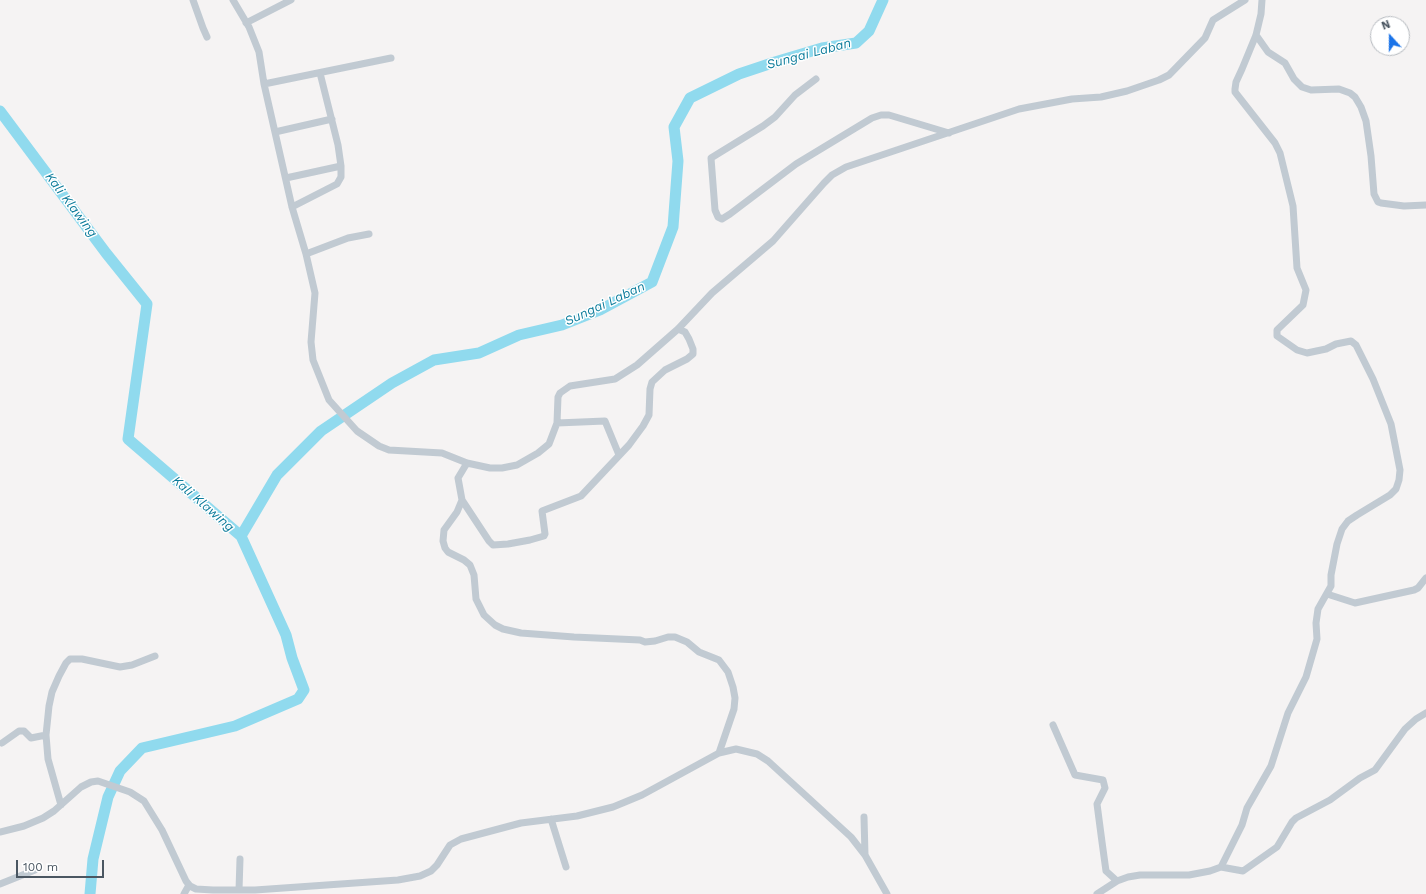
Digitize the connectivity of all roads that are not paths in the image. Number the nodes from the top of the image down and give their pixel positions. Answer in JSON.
{"nodes":[{"id":1,"x":193,"y":0,"type":"edge"},
{"id":2,"x":232,"y":0,"type":"edge"},
{"id":3,"x":292,"y":0,"type":"edge"},
{"id":4,"x":1245,"y":0,"type":"edge"},
{"id":5,"x":1262,"y":0,"type":"edge"},
{"id":6,"x":246,"y":23,"type":"junction"},
{"id":7,"x":1256,"y":35,"type":"junction"},
{"id":8,"x":207,"y":37,"type":"dead end"},
{"id":9,"x":391,"y":58,"type":"dead end"},
{"id":10,"x":320,"y":73,"type":"junction"},
{"id":11,"x":816,"y":79,"type":"dead end"},
{"id":12,"x":264,"y":84,"type":"junction"},
{"id":13,"x":332,"y":119,"type":"junction"},
{"id":14,"x":275,"y":132,"type":"junction"},
{"id":15,"x":949,"y":133,"type":"junction"},
{"id":16,"x":341,"y":166,"type":"junction"},
{"id":17,"x":286,"y":178,"type":"junction"},
{"id":18,"x":1426,"y":205,"type":"edge"},
{"id":19,"x":292,"y":207,"type":"junction"},
{"id":20,"x":368,"y":234,"type":"dead end"},
{"id":21,"x":306,"y":254,"type":"junction"},
{"id":22,"x":678,"y":329,"type":"junction"},
{"id":23,"x":557,"y":423,"type":"junction"},
{"id":24,"x":619,"y":455,"type":"junction"},
{"id":25,"x":467,"y":464,"type":"junction"},
{"id":26,"x":462,"y":500,"type":"junction"},
{"id":27,"x":1426,"y":578,"type":"edge"},
{"id":28,"x":1327,"y":594,"type":"junction"},
{"id":29,"x":155,"y":656,"type":"dead end"},
{"id":30,"x":1426,"y":713,"type":"edge"},
{"id":31,"x":1053,"y":725,"type":"dead end"},
{"id":32,"x":46,"y":735,"type":"junction"},
{"id":33,"x":2,"y":743,"type":"dead end"},
{"id":34,"x":719,"y":753,"type":"junction"},
{"id":35,"x":60,"y":805,"type":"junction"},
{"id":36,"x":864,"y":816,"type":"dead end"},
{"id":37,"x":551,"y":819,"type":"junction"},
{"id":38,"x":0,"y":832,"type":"edge"},
{"id":39,"x":865,"y":855,"type":"junction"},
{"id":40,"x":240,"y":859,"type":"dead end"},
{"id":41,"x":566,"y":867,"type":"dead end"},
{"id":42,"x":1221,"y":867,"type":"junction"},
{"id":43,"x":34,"y":870,"type":"dead end"},
{"id":44,"x":1117,"y":881,"type":"junction"},
{"id":45,"x":0,"y":884,"type":"edge"},
{"id":46,"x":189,"y":885,"type":"junction"},
{"id":47,"x":331,"y":885,"type":"junction"},
{"id":48,"x":243,"y":891,"type":"edge"},
{"id":49,"x":255,"y":892,"type":"edge"},
{"id":50,"x":184,"y":894,"type":"edge"},
{"id":51,"x":331,"y":894,"type":"edge"},
{"id":52,"x":887,"y":894,"type":"edge"},
{"id":53,"x":1097,"y":894,"type":"edge"}],
"edges":[{"from":1,"to":8,"type":"street"},
{"from":2,"to":6,"type":"street"},
{"from":3,"to":6,"type":"street"},
{"from":4,"to":15,"type":"street"},
{"from":5,"to":7,"type":"street"},
{"from":6,"to":12,"type":"street"},
{"from":7,"to":18,"type":"street"},
{"from":7,"to":28,"type":"street"},
{"from":9,"to":10,"type":"street"},
{"from":10,"to":12,"type":"street"},
{"from":10,"to":13,"type":"street"},
{"from":11,"to":15,"type":"street"},
{"from":12,"to":14,"type":"street"},
{"from":13,"to":14,"type":"street"},
{"from":13,"to":16,"type":"street"},
{"from":14,"to":17,"type":"street"},
{"from":15,"to":22,"type":"street"},
{"from":16,"to":17,"type":"street"},
{"from":16,"to":19,"type":"street"},
{"from":17,"to":19,"type":"street"},
{"from":19,"to":21,"type":"street"},
{"from":20,"to":21,"type":"street"},
{"from":21,"to":25,"type":"street"},
{"from":22,"to":23,"type":"street"},
{"from":22,"to":24,"type":"street"},
{"from":23,"to":24,"type":"street"},
{"from":23,"to":25,"type":"street"},
{"from":24,"to":26,"type":"street"},
{"from":25,"to":26,"type":"street"},
{"from":26,"to":34,"type":"street"},
{"from":27,"to":28,"type":"street"},
{"from":28,"to":42,"type":"street"},
{"from":29,"to":32,"type":"street"},
{"from":30,"to":42,"type":"street"},
{"from":31,"to":44,"type":"street"},
{"from":32,"to":33,"type":"street"},
{"from":32,"to":35,"type":"street"},
{"from":34,"to":37,"type":"street"},
{"from":34,"to":39,"type":"street"},
{"from":35,"to":38,"type":"street"},
{"from":35,"to":46,"type":"street"},
{"from":36,"to":39,"type":"street"},
{"from":37,"to":41,"type":"street"},
{"from":37,"to":47,"type":"street"},
{"from":39,"to":52,"type":"street"},
{"from":40,"to":48,"type":"street"},
{"from":42,"to":44,"type":"street"},
{"from":43,"to":45,"type":"street"},
{"from":44,"to":53,"type":"street"},
{"from":46,"to":48,"type":"street"},
{"from":46,"to":50,"type":"street"},
{"from":47,"to":49,"type":"street"},
{"from":47,"to":51,"type":"street"},
{"from":48,"to":49,"type":"street"}]}
